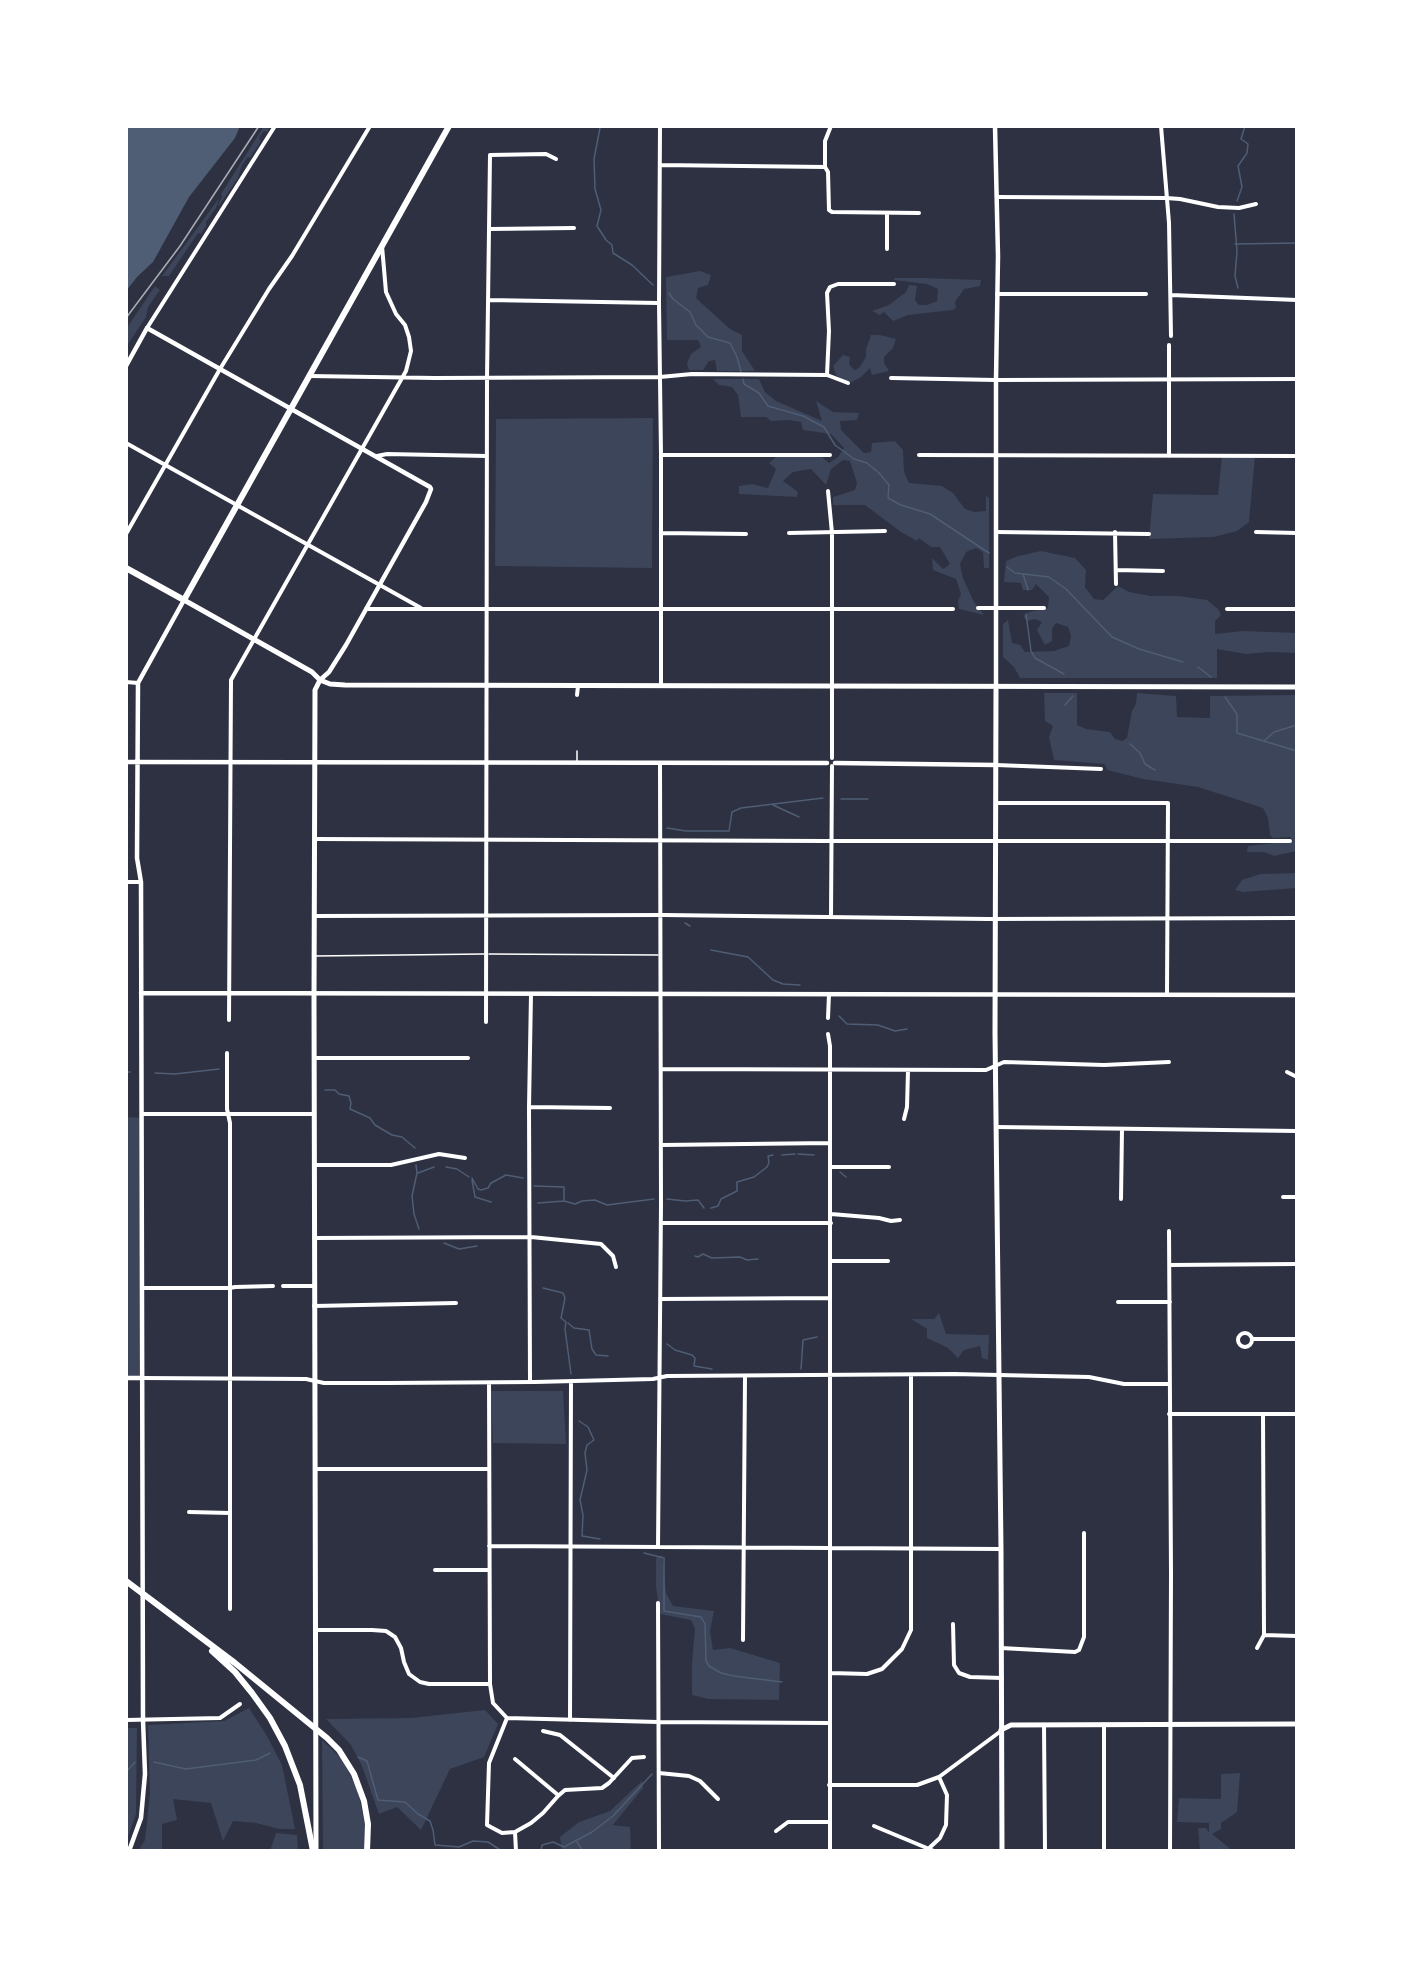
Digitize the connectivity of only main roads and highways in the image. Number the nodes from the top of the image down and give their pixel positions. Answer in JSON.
{"nodes":[{"id":1,"x":449,"y":126,"type":"edge"},
{"id":2,"x":126,"y":568,"type":"edge"},
{"id":3,"x":184,"y":600,"type":"junction"},
{"id":4,"x":320,"y":680,"type":"junction"},
{"id":5,"x":996,"y":687,"type":"junction"},
{"id":6,"x":1297,"y":687,"type":"edge"},
{"id":7,"x":126,"y":1581,"type":"edge"},
{"id":8,"x":194,"y":1634,"type":"junction"},
{"id":9,"x":1297,"y":1724,"type":"edge"},
{"id":10,"x":1001,"y":1730,"type":"junction"},
{"id":11,"x":315,"y":1851,"type":"edge"},
{"id":12,"x":367,"y":1851,"type":"edge"},
{"id":13,"x":1002,"y":1851,"type":"edge"}],
"edges":[{"from":1,"to":3,"type":"main road"},
{"from":2,"to":3,"type":"main road"},
{"from":3,"to":4,"type":"main road"},
{"from":4,"to":5,"type":"main road"},
{"from":4,"to":11,"type":"main road"},
{"from":5,"to":6,"type":"main road"},
{"from":5,"to":10,"type":"main road"},
{"from":7,"to":8,"type":"main road"},
{"from":8,"to":11,"type":"main road"},
{"from":8,"to":12,"type":"main road"},
{"from":9,"to":10,"type":"main road"},
{"from":10,"to":13,"type":"main road"}]}
